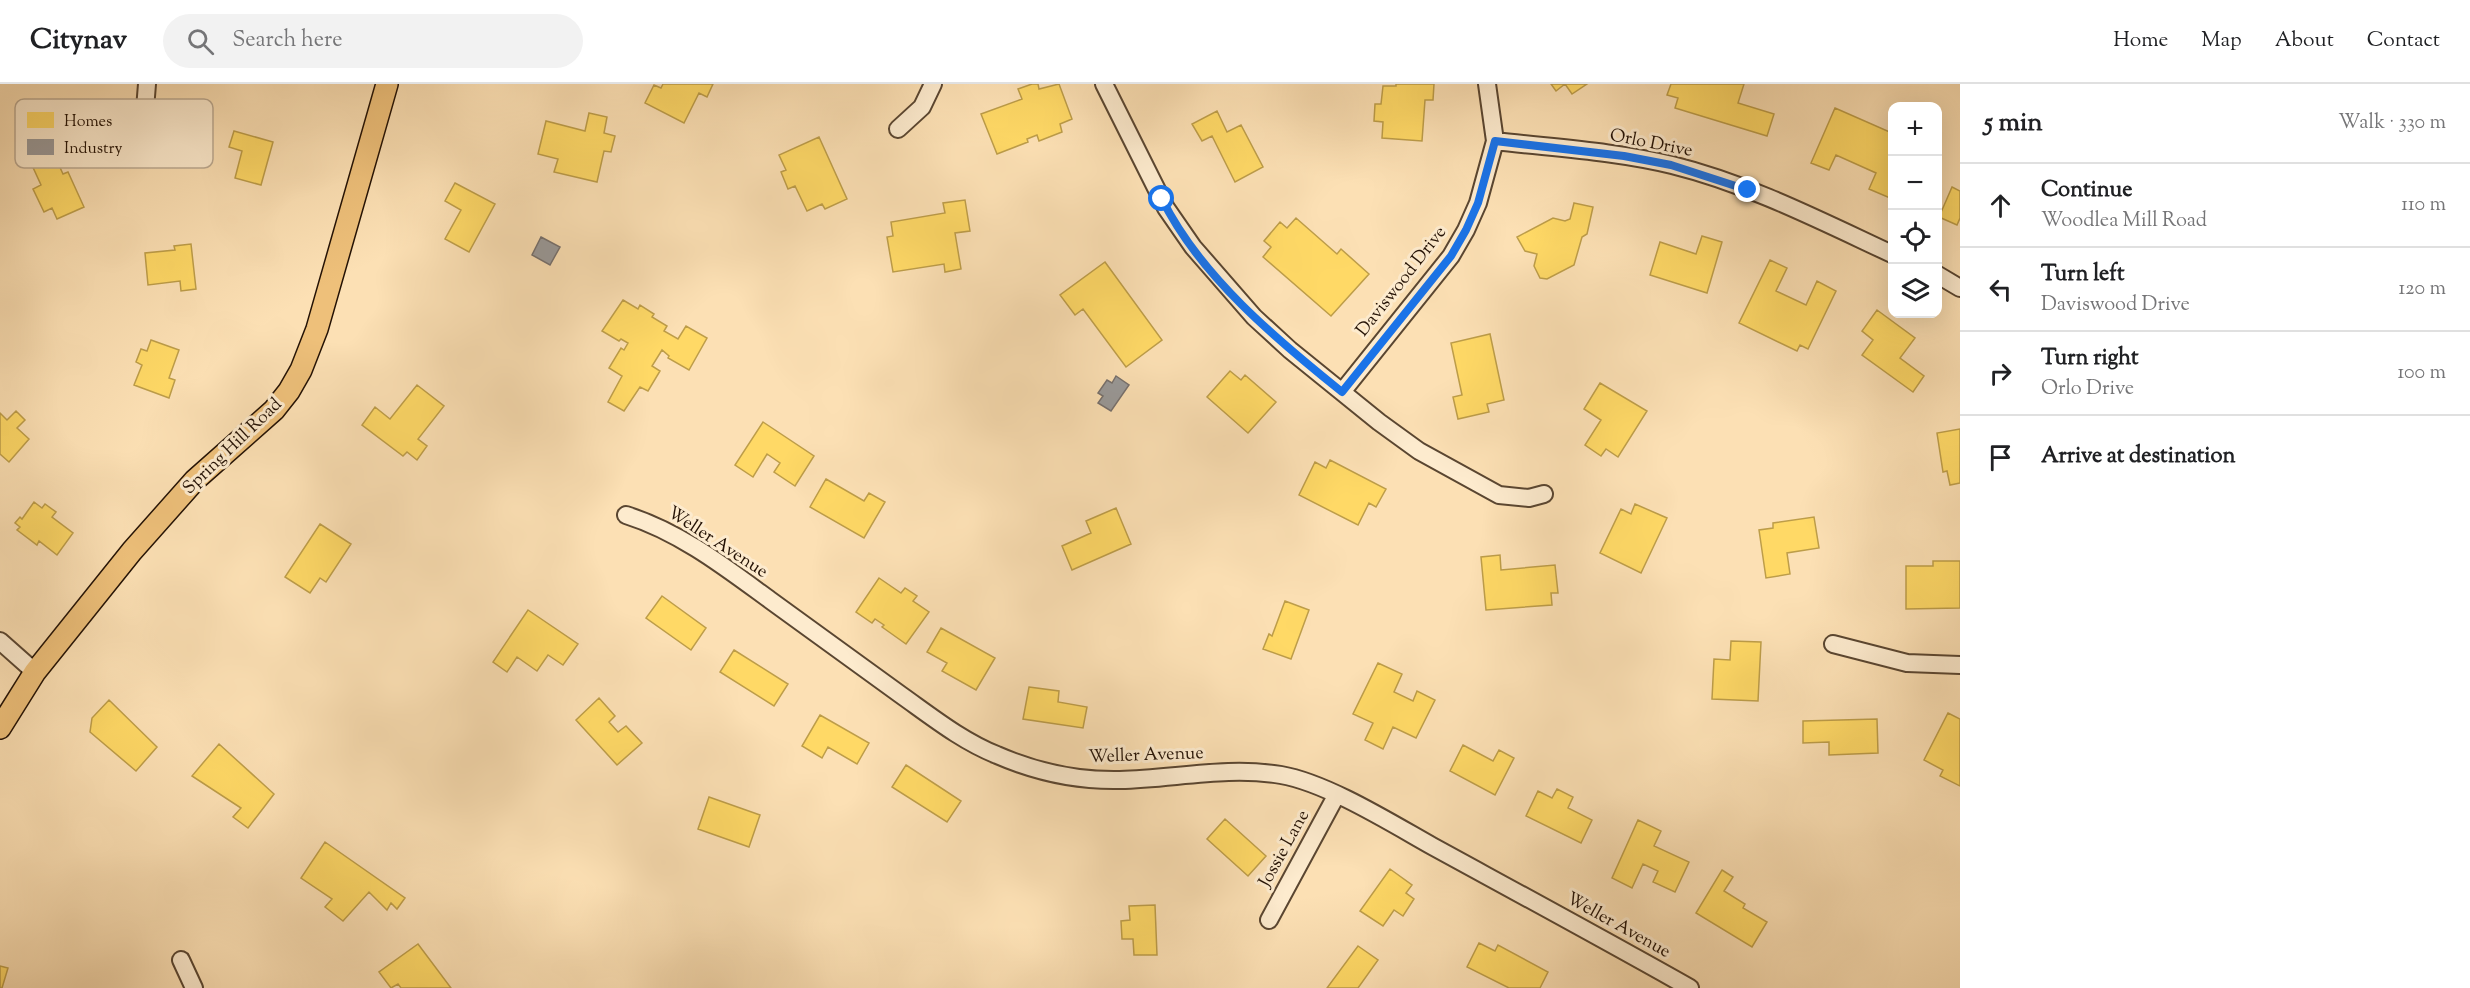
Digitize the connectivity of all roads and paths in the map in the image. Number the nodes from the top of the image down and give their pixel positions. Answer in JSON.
{"nodes":[{"id":1,"x":147,"y":84,"type":"edge"},
{"id":2,"x":387,"y":84,"type":"edge"},
{"id":3,"x":933,"y":84,"type":"edge"},
{"id":4,"x":1104,"y":84,"type":"edge"},
{"id":5,"x":1487,"y":84,"type":"edge"},
{"id":6,"x":146,"y":99,"type":"edge"},
{"id":7,"x":898,"y":129,"type":"dead end"},
{"id":8,"x":1495,"y":141,"type":"junction"},
{"id":9,"x":1888,"y":252,"type":"edge"},
{"id":10,"x":1942,"y":277,"type":"edge"},
{"id":11,"x":1960,"y":288,"type":"edge"},
{"id":12,"x":1342,"y":392,"type":"junction"},
{"id":13,"x":1544,"y":494,"type":"dead end"},
{"id":14,"x":626,"y":515,"type":"dead end"},
{"id":15,"x":0,"y":640,"type":"edge"},
{"id":16,"x":1833,"y":644,"type":"dead end"},
{"id":17,"x":1960,"y":665,"type":"edge"},
{"id":18,"x":35,"y":672,"type":"junction"},
{"id":19,"x":0,"y":728,"type":"edge"},
{"id":20,"x":1336,"y":796,"type":"junction"},
{"id":21,"x":1269,"y":920,"type":"dead end"},
{"id":22,"x":181,"y":960,"type":"dead end"},
{"id":23,"x":194,"y":988,"type":"edge"},
{"id":24,"x":1690,"y":988,"type":"edge"}],
"edges":[{"from":1,"to":6,"type":"street"},
{"from":2,"to":18,"type":"main road","name":"Spring Hill Road"},
{"from":3,"to":7,"type":"street"},
{"from":4,"to":12,"type":"street"},
{"from":5,"to":8,"type":"street","name":"Daviswood Drive"},
{"from":8,"to":9,"type":"street","name":"Orlo Drive"},
{"from":8,"to":12,"type":"street","name":"Daviswood Drive"},
{"from":10,"to":11,"type":"street"},
{"from":12,"to":13,"type":"street"},
{"from":14,"to":20,"type":"street","name":"Weller Avenue"},
{"from":15,"to":18,"type":"street"},
{"from":16,"to":17,"type":"street"},
{"from":18,"to":19,"type":"main road","name":"Spring Hill Road"},
{"from":20,"to":21,"type":"street","name":"Jossie Lane"},
{"from":20,"to":24,"type":"street","name":"Weller Avenue"},
{"from":22,"to":23,"type":"street"}]}
